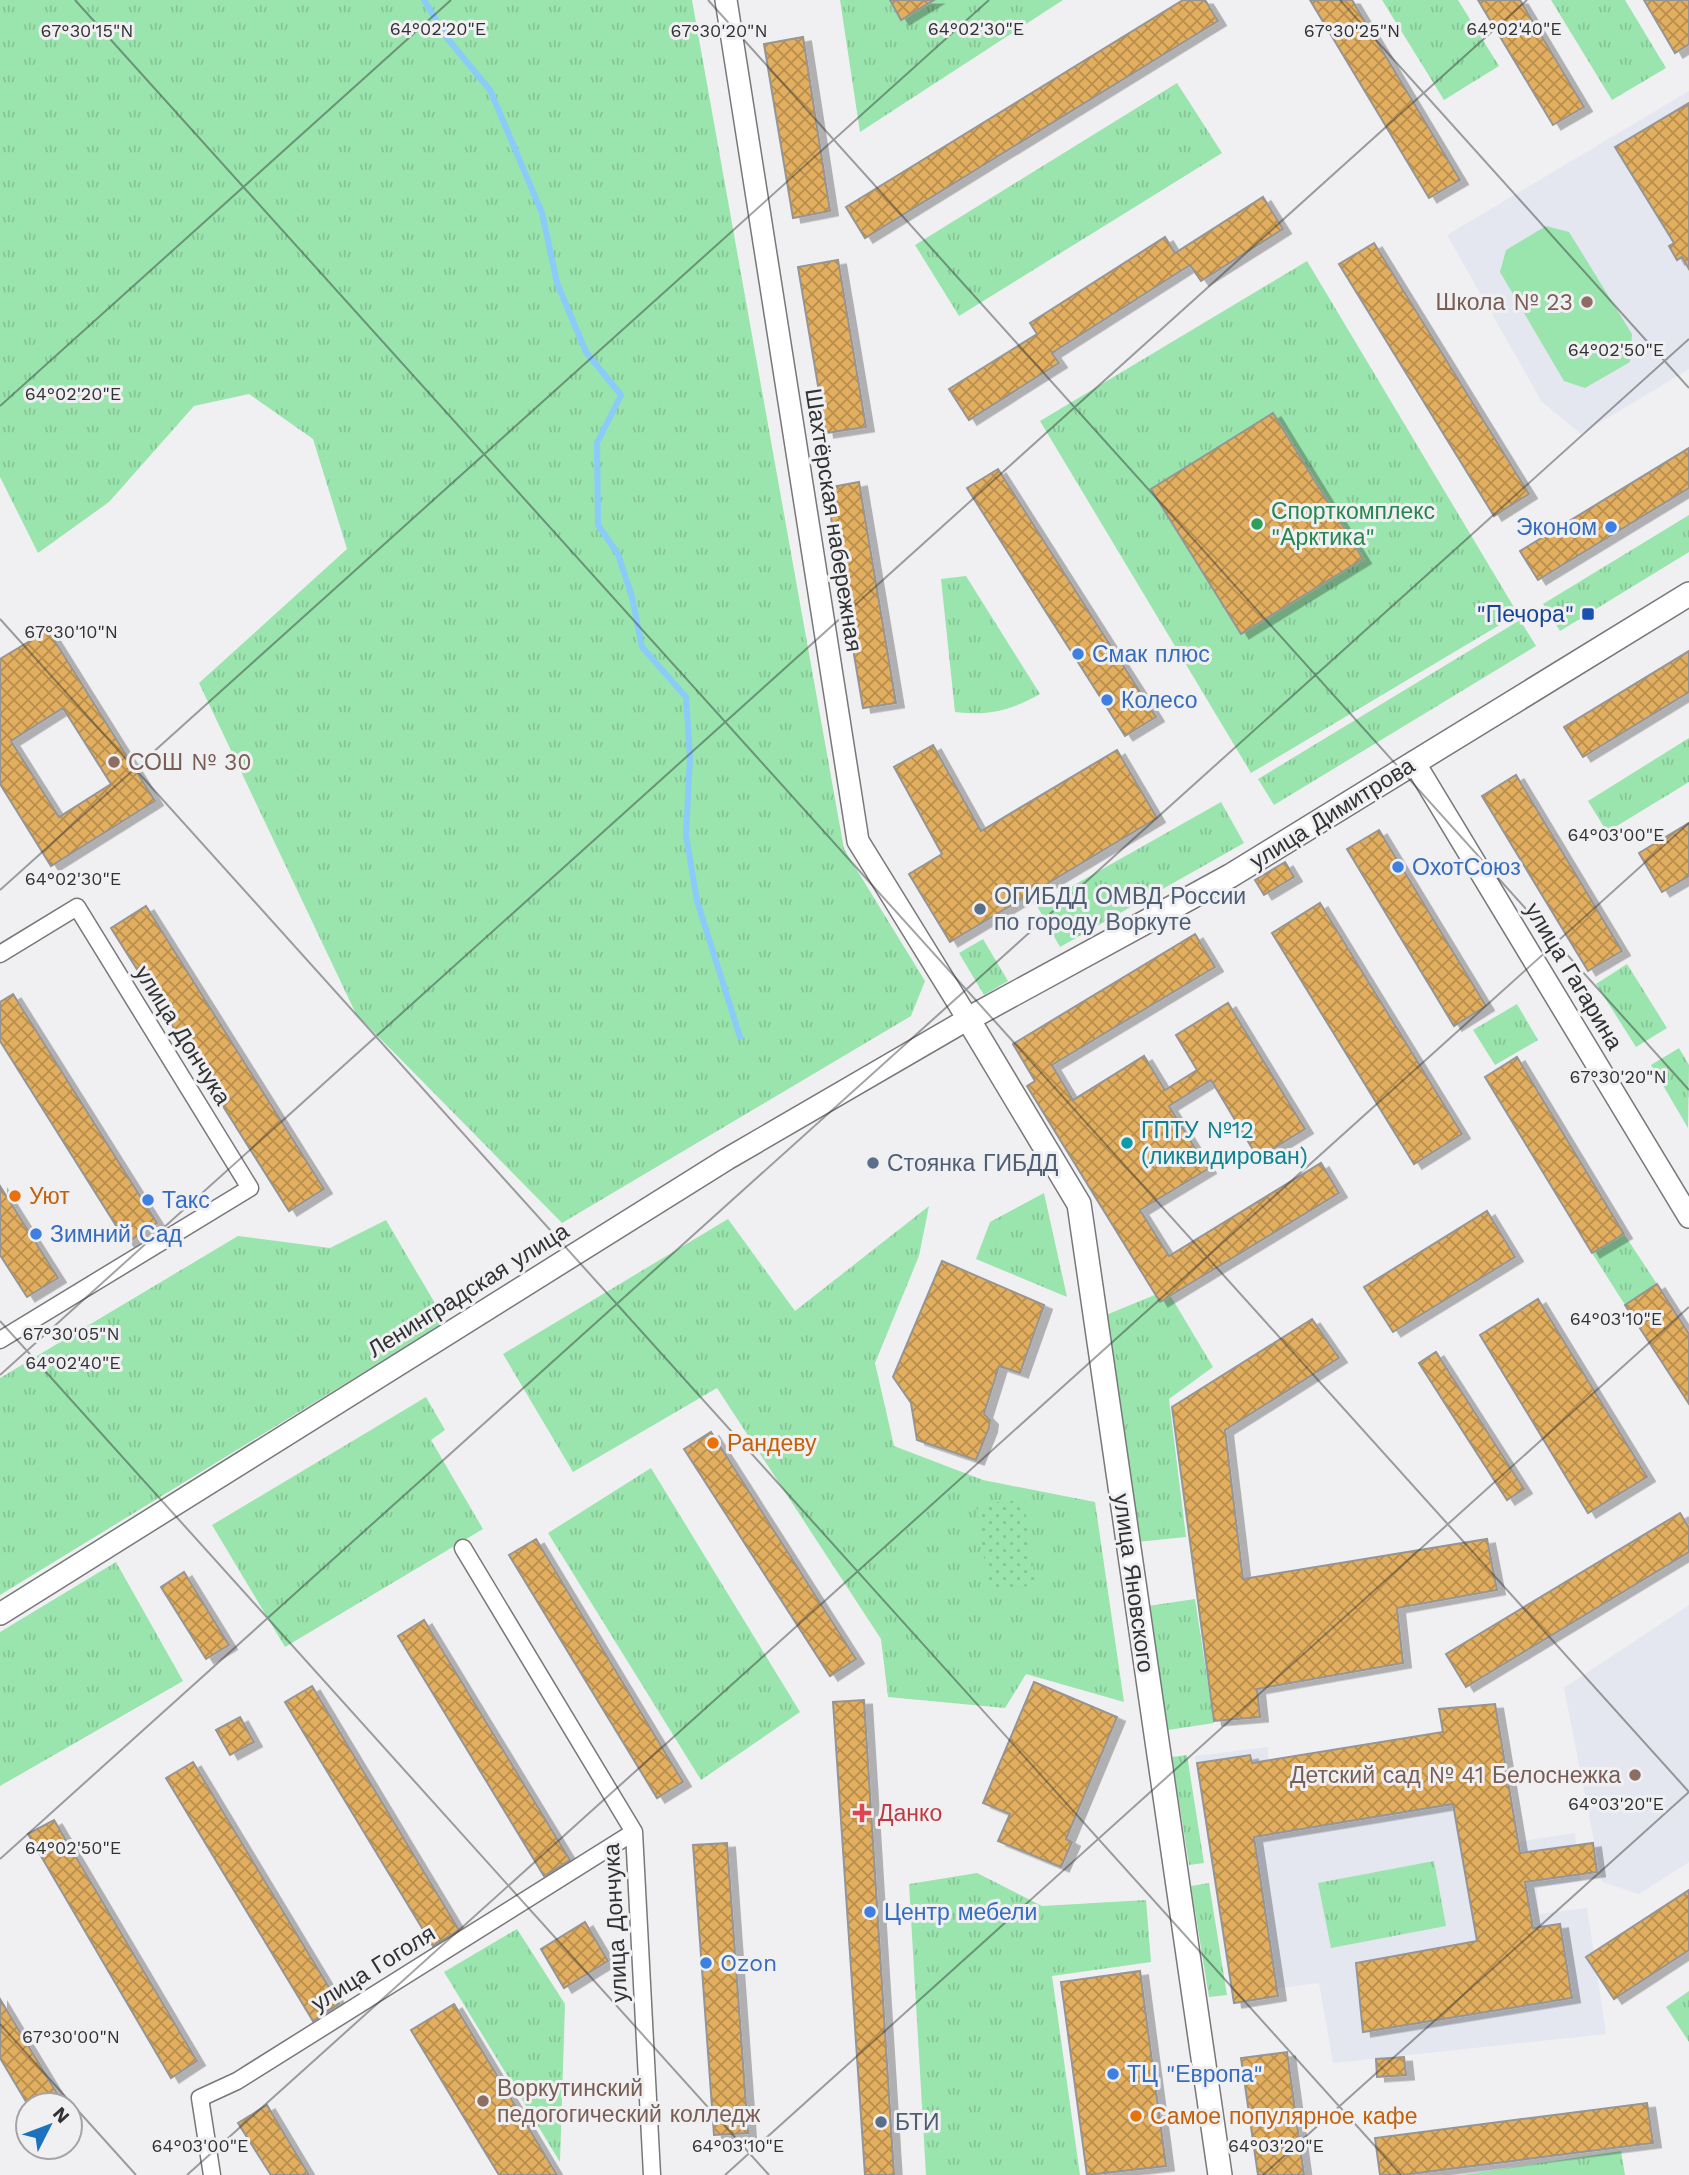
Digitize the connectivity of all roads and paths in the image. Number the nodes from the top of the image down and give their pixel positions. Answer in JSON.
{"nodes":[{"id":1,"x":726,"y":0,"type":"edge"},
{"id":2,"x":1689,"y":594,"type":"edge"},
{"id":3,"x":1414,"y":762,"type":"junction"},
{"id":4,"x":0,"y":954,"type":"edge"},
{"id":5,"x":968,"y":1019,"type":"junction"},
{"id":6,"x":1689,"y":1217,"type":"edge"},
{"id":7,"x":0,"y":1340,"type":"edge"},
{"id":8,"x":463,"y":1548,"type":"dead end"},
{"id":9,"x":0,"y":1614,"type":"edge"},
{"id":10,"x":634,"y":1832,"type":"junction"},
{"id":11,"x":212,"y":2175,"type":"edge"},
{"id":12,"x":652,"y":2175,"type":"edge"},
{"id":13,"x":1220,"y":2175,"type":"edge"}],
"edges":[{"from":1,"to":5,"type":"street","name":"Шахтёрская набережная"},
{"from":2,"to":3,"type":"main road","name":"улица Димитрова"},
{"from":3,"to":5,"type":"main road","name":"улица Димитрова"},
{"from":3,"to":6,"type":"street","name":"улица Гагарина"},
{"from":4,"to":7,"type":"street","name":"улица Дончука"},
{"from":5,"to":9,"type":"street","name":"Ленинградская улица"},
{"from":5,"to":13,"type":"main road","name":"улица Яновского"},
{"from":8,"to":10,"type":"street","name":"улица Дончука"},
{"from":10,"to":11,"type":"street","name":"улица Гоголя"},
{"from":10,"to":12,"type":"street","name":"улица Дончука"}]}
